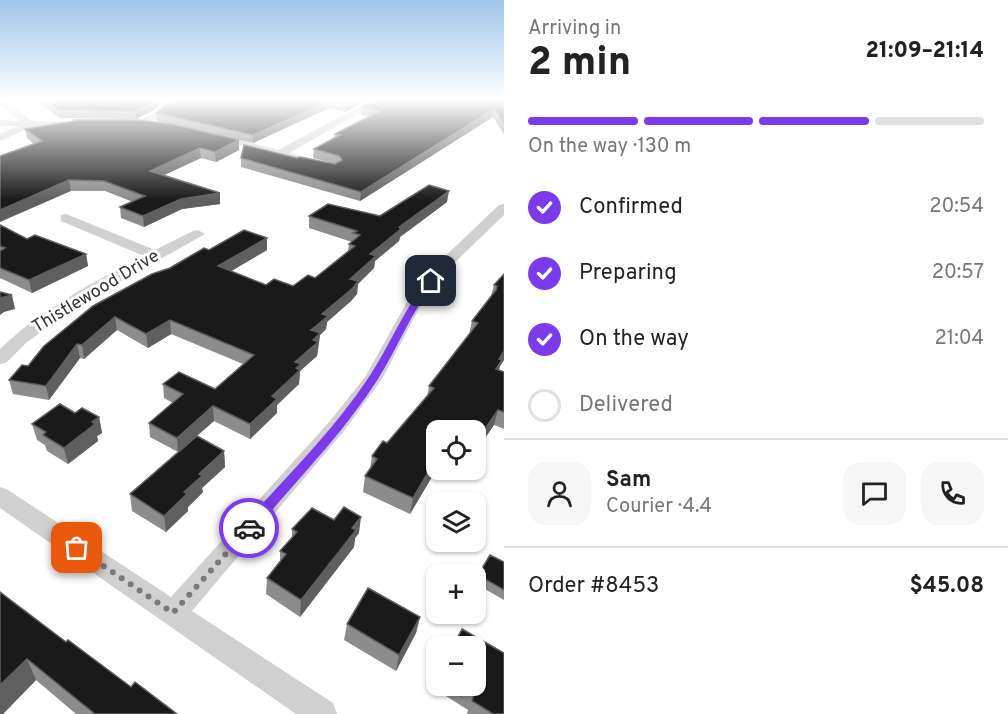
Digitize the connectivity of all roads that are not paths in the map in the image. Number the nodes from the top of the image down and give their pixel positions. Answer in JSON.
{"nodes":[{"id":1,"x":316,"y":133,"type":"edge"},
{"id":2,"x":203,"y":134,"type":"edge"},
{"id":3,"x":279,"y":153,"type":"junction"},
{"id":4,"x":333,"y":168,"type":"edge"},
{"id":5,"x":504,"y":208,"type":"edge"},
{"id":6,"x":66,"y":218,"type":"dead end"},
{"id":7,"x":198,"y":234,"type":"dead end"},
{"id":8,"x":156,"y":256,"type":"junction"},
{"id":9,"x":0,"y":359,"type":"edge"},
{"id":10,"x":0,"y":496,"type":"edge"},
{"id":11,"x":173,"y":613,"type":"junction"},
{"id":12,"x":322,"y":714,"type":"edge"}],
"edges":[{"from":1,"to":3,"type":"street"},
{"from":2,"to":3,"type":"street"},
{"from":3,"to":4,"type":"street"},
{"from":5,"to":11,"type":"street"},
{"from":6,"to":8,"type":"street"},
{"from":7,"to":8,"type":"street","name":"Thistlewood Drive"},
{"from":8,"to":9,"type":"street","name":"Thistlewood Drive"},
{"from":10,"to":11,"type":"street"},
{"from":11,"to":12,"type":"street"}]}
